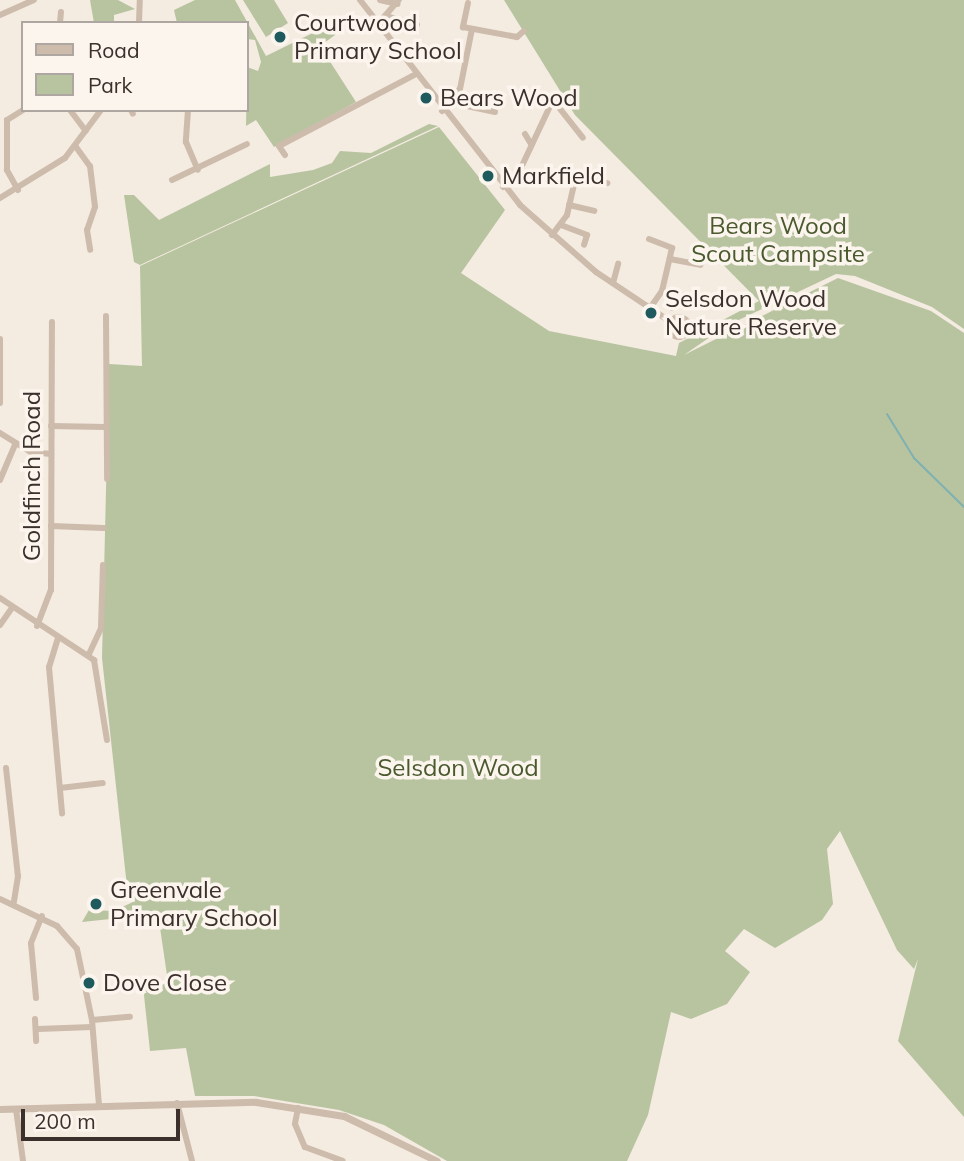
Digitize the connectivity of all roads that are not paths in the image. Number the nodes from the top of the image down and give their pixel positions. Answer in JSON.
{"nodes":[{"id":1,"x":34,"y":0,"type":"edge"},
{"id":2,"x":140,"y":0,"type":"edge"},
{"id":3,"x":360,"y":0,"type":"edge"},
{"id":4,"x":380,"y":0,"type":"edge"},
{"id":5,"x":398,"y":2,"type":"edge"},
{"id":6,"x":468,"y":3,"type":"dead end"},
{"id":7,"x":61,"y":12,"type":"dead end"},
{"id":8,"x":0,"y":15,"type":"edge"},
{"id":9,"x":390,"y":16,"type":"junction"},
{"id":10,"x":60,"y":21,"type":"edge"},
{"id":11,"x":139,"y":21,"type":"edge"},
{"id":12,"x":377,"y":25,"type":"junction"},
{"id":13,"x":417,"y":25,"type":"dead end"},
{"id":14,"x":472,"y":29,"type":"junction"},
{"id":15,"x":523,"y":31,"type":"dead end"},
{"id":16,"x":414,"y":75,"type":"junction"},
{"id":17,"x":453,"y":103,"type":"junction"},
{"id":18,"x":21,"y":111,"type":"edge"},
{"id":19,"x":443,"y":111,"type":"junction"},
{"id":20,"x":72,"y":112,"type":"edge"},
{"id":21,"x":100,"y":112,"type":"edge"},
{"id":22,"x":188,"y":112,"type":"edge"},
{"id":23,"x":495,"y":112,"type":"dead end"},
{"id":24,"x":86,"y":131,"type":"junction"},
{"id":25,"x":525,"y":134,"type":"dead end"},
{"id":26,"x":583,"y":138,"type":"dead end"},
{"id":27,"x":247,"y":144,"type":"dead end"},
{"id":28,"x":531,"y":144,"type":"junction"},
{"id":29,"x":76,"y":147,"type":"junction"},
{"id":30,"x":285,"y":155,"type":"dead end"},
{"id":31,"x":198,"y":170,"type":"junction"},
{"id":32,"x":172,"y":180,"type":"dead end"},
{"id":33,"x":607,"y":183,"type":"dead end"},
{"id":34,"x":503,"y":187,"type":"junction"},
{"id":35,"x":563,"y":189,"type":"dead end"},
{"id":36,"x":18,"y":190,"type":"junction"},
{"id":37,"x":0,"y":198,"type":"edge"},
{"id":38,"x":569,"y":202,"type":"junction"},
{"id":39,"x":594,"y":211,"type":"dead end"},
{"id":40,"x":561,"y":225,"type":"junction"},
{"id":41,"x":552,"y":235,"type":"junction"},
{"id":42,"x":649,"y":239,"type":"dead end"},
{"id":43,"x":584,"y":245,"type":"dead end"},
{"id":44,"x":90,"y":250,"type":"dead end"},
{"id":45,"x":670,"y":259,"type":"junction"},
{"id":46,"x":618,"y":264,"type":"dead end"},
{"id":47,"x":699,"y":265,"type":"dead end"},
{"id":48,"x":613,"y":283,"type":"junction"},
{"id":49,"x":662,"y":291,"type":"junction"},
{"id":50,"x":651,"y":307,"type":"junction"},
{"id":51,"x":672,"y":308,"type":"dead end"},
{"id":52,"x":106,"y":316,"type":"dead end"},
{"id":53,"x":671,"y":321,"type":"dead end"},
{"id":54,"x":52,"y":322,"type":"dead end"},
{"id":55,"x":0,"y":339,"type":"edge"},
{"id":56,"x":0,"y":403,"type":"edge"},
{"id":57,"x":51,"y":426,"type":"junction"},
{"id":58,"x":106,"y":427,"type":"junction"},
{"id":59,"x":0,"y":433,"type":"edge"},
{"id":60,"x":15,"y":444,"type":"junction"},
{"id":61,"x":51,"y":454,"type":"junction"},
{"id":62,"x":107,"y":479,"type":"dead end"},
{"id":63,"x":0,"y":480,"type":"edge"},
{"id":64,"x":51,"y":526,"type":"junction"},
{"id":65,"x":104,"y":528,"type":"dead end"},
{"id":66,"x":103,"y":565,"type":"dead end"},
{"id":67,"x":0,"y":598,"type":"edge"},
{"id":68,"x":12,"y":608,"type":"junction"},
{"id":69,"x":0,"y":625,"type":"edge"},
{"id":70,"x":37,"y":626,"type":"junction"},
{"id":71,"x":58,"y":638,"type":"junction"},
{"id":72,"x":89,"y":654,"type":"junction"},
{"id":73,"x":107,"y":740,"type":"dead end"},
{"id":74,"x":9,"y":771,"type":"dead end"},
{"id":75,"x":103,"y":783,"type":"dead end"},
{"id":76,"x":60,"y":788,"type":"junction"},
{"id":77,"x":62,"y":813,"type":"dead end"},
{"id":78,"x":0,"y":899,"type":"edge"},
{"id":79,"x":14,"y":902,"type":"junction"},
{"id":80,"x":42,"y":916,"type":"junction"},
{"id":81,"x":36,"y":998,"type":"dead end"},
{"id":82,"x":130,"y":1017,"type":"dead end"},
{"id":83,"x":35,"y":1019,"type":"dead end"},
{"id":84,"x":92,"y":1024,"type":"junction"},
{"id":85,"x":38,"y":1029,"type":"junction"},
{"id":86,"x":36,"y":1041,"type":"dead end"},
{"id":87,"x":177,"y":1103,"type":"junction"},
{"id":88,"x":99,"y":1105,"type":"junction"},
{"id":89,"x":298,"y":1108,"type":"junction"},
{"id":90,"x":0,"y":1109,"type":"edge"},
{"id":91,"x":16,"y":1109,"type":"junction"},
{"id":92,"x":23,"y":1161,"type":"edge"},
{"id":93,"x":192,"y":1161,"type":"edge"},
{"id":94,"x":343,"y":1161,"type":"edge"},
{"id":95,"x":437,"y":1161,"type":"edge"}],
"edges":[{"from":1,"to":8,"type":"street"},
{"from":2,"to":11,"type":"street"},
{"from":3,"to":12,"type":"street"},
{"from":4,"to":5,"type":"street"},
{"from":5,"to":9,"type":"street"},
{"from":6,"to":14,"type":"street"},
{"from":7,"to":10,"type":"street"},
{"from":9,"to":12,"type":"street"},
{"from":9,"to":13,"type":"street"},
{"from":12,"to":16,"type":"street"},
{"from":14,"to":15,"type":"street"},
{"from":14,"to":17,"type":"street"},
{"from":16,"to":19,"type":"street"},
{"from":16,"to":30,"type":"street"},
{"from":17,"to":19,"type":"street"},
{"from":17,"to":23,"type":"street"},
{"from":18,"to":36,"type":"street"},
{"from":19,"to":34,"type":"street"},
{"from":20,"to":24,"type":"street"},
{"from":21,"to":24,"type":"street"},
{"from":22,"to":31,"type":"street"},
{"from":24,"to":29,"type":"street"},
{"from":25,"to":28,"type":"street"},
{"from":26,"to":28,"type":"street"},
{"from":27,"to":31,"type":"street"},
{"from":28,"to":34,"type":"street"},
{"from":29,"to":36,"type":"street"},
{"from":29,"to":44,"type":"street"},
{"from":31,"to":32,"type":"street"},
{"from":33,"to":38,"type":"street"},
{"from":34,"to":41,"type":"street"},
{"from":35,"to":38,"type":"street"},
{"from":36,"to":37,"type":"street"},
{"from":38,"to":39,"type":"street"},
{"from":38,"to":40,"type":"street"},
{"from":40,"to":41,"type":"street"},
{"from":40,"to":43,"type":"street"},
{"from":41,"to":48,"type":"street"},
{"from":42,"to":45,"type":"street"},
{"from":45,"to":47,"type":"street"},
{"from":45,"to":49,"type":"street"},
{"from":46,"to":48,"type":"street"},
{"from":48,"to":50,"type":"street"},
{"from":49,"to":50,"type":"street"},
{"from":49,"to":51,"type":"street"},
{"from":50,"to":53,"type":"street"},
{"from":52,"to":58,"type":"street"},
{"from":54,"to":57,"type":"street","name":"Goldfinch Road"},
{"from":55,"to":56,"type":"street"},
{"from":57,"to":58,"type":"street"},
{"from":57,"to":61,"type":"street","name":"Goldfinch Road"},
{"from":58,"to":62,"type":"street"},
{"from":59,"to":60,"type":"street"},
{"from":60,"to":61,"type":"street"},
{"from":60,"to":63,"type":"street"},
{"from":61,"to":64,"type":"street","name":"Goldfinch Road"},
{"from":64,"to":65,"type":"street"},
{"from":64,"to":70,"type":"street","name":"Goldfinch Road"},
{"from":66,"to":72,"type":"street"},
{"from":67,"to":68,"type":"street"},
{"from":68,"to":69,"type":"street"},
{"from":68,"to":70,"type":"street"},
{"from":70,"to":71,"type":"street"},
{"from":71,"to":72,"type":"street"},
{"from":71,"to":76,"type":"street"},
{"from":72,"to":73,"type":"street"},
{"from":74,"to":79,"type":"street"},
{"from":75,"to":76,"type":"street"},
{"from":76,"to":77,"type":"street"},
{"from":78,"to":79,"type":"street"},
{"from":79,"to":80,"type":"street"},
{"from":80,"to":81,"type":"street"},
{"from":80,"to":84,"type":"street"},
{"from":82,"to":84,"type":"street"},
{"from":83,"to":85,"type":"street"},
{"from":84,"to":85,"type":"street"},
{"from":84,"to":88,"type":"street"},
{"from":85,"to":86,"type":"street"},
{"from":87,"to":88,"type":"street"},
{"from":87,"to":89,"type":"street"},
{"from":87,"to":93,"type":"street"},
{"from":88,"to":91,"type":"street"},
{"from":89,"to":94,"type":"street"},
{"from":89,"to":95,"type":"street"},
{"from":90,"to":91,"type":"street"},
{"from":91,"to":92,"type":"street"}]}
